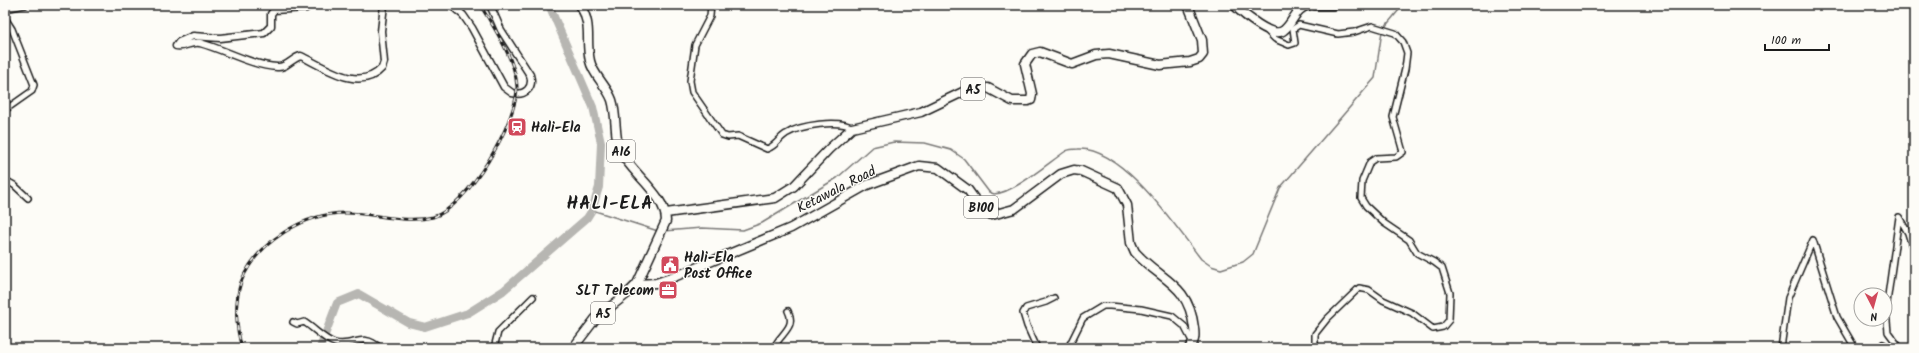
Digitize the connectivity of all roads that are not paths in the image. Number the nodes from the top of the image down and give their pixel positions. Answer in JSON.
{"nodes":[{"id":1,"x":25,"y":5,"type":"edge"},
{"id":2,"x":309,"y":5,"type":"edge"},
{"id":3,"x":384,"y":5,"type":"edge"},
{"id":4,"x":451,"y":5,"type":"edge"},
{"id":5,"x":490,"y":5,"type":"edge"},
{"id":6,"x":580,"y":5,"type":"edge"},
{"id":7,"x":711,"y":5,"type":"edge"},
{"id":8,"x":1188,"y":5,"type":"edge"},
{"id":9,"x":1234,"y":5,"type":"edge"},
{"id":10,"x":1309,"y":5,"type":"edge"},
{"id":11,"x":1315,"y":5,"type":"edge"},
{"id":12,"x":1333,"y":5,"type":"edge"},
{"id":13,"x":5,"y":9,"type":"edge"},
{"id":14,"x":5,"y":18,"type":"edge"},
{"id":15,"x":1266,"y":30,"type":"junction"},
{"id":16,"x":5,"y":110,"type":"edge"},
{"id":17,"x":853,"y":128,"type":"junction"},
{"id":18,"x":5,"y":180,"type":"edge"},
{"id":19,"x":28,"y":198,"type":"dead end"},
{"id":20,"x":666,"y":214,"type":"junction"},
{"id":21,"x":1914,"y":253,"type":"edge"},
{"id":22,"x":637,"y":284,"type":"junction"},
{"id":23,"x":533,"y":297,"type":"dead end"},
{"id":24,"x":1054,"y":298,"type":"dead end"},
{"id":25,"x":788,"y":311,"type":"dead end"},
{"id":26,"x":293,"y":322,"type":"dead end"},
{"id":27,"x":1191,"y":346,"type":"edge"},
{"id":28,"x":380,"y":348,"type":"edge"},
{"id":29,"x":494,"y":348,"type":"edge"},
{"id":30,"x":573,"y":348,"type":"edge"},
{"id":31,"x":774,"y":348,"type":"edge"},
{"id":32,"x":1036,"y":348,"type":"edge"},
{"id":33,"x":1068,"y":348,"type":"edge"},
{"id":34,"x":1315,"y":348,"type":"edge"},
{"id":35,"x":1781,"y":348,"type":"edge"},
{"id":36,"x":1855,"y":348,"type":"edge"},
{"id":37,"x":1881,"y":348,"type":"edge"},
{"id":38,"x":1890,"y":348,"type":"edge"},
{"id":39,"x":1900,"y":348,"type":"edge"}],
"edges":[{"from":1,"to":13,"type":"street"},
{"from":2,"to":3,"type":"street"},
{"from":4,"to":5,"type":"street"},
{"from":6,"to":20,"type":"main road","number":"A16"},
{"from":7,"to":17,"type":"street"},
{"from":8,"to":17,"type":"main road","number":"A5"},
{"from":9,"to":15,"type":"main road"},
{"from":10,"to":15,"type":"main road"},
{"from":11,"to":12,"type":"main road"},
{"from":14,"to":16,"type":"street"},
{"from":15,"to":34,"type":"street"},
{"from":17,"to":20,"type":"main road","number":"A5"},
{"from":18,"to":19,"type":"street"},
{"from":20,"to":22,"type":"main road","number":"A5"},
{"from":21,"to":39,"type":"street"},
{"from":22,"to":27,"type":"main road","name":"Ketawala Road","number":"B100"},
{"from":22,"to":30,"type":"main road","number":"A5"},
{"from":23,"to":29,"type":"street"},
{"from":24,"to":32,"type":"street"},
{"from":25,"to":31,"type":"street"},
{"from":26,"to":28,"type":"street"},
{"from":27,"to":33,"type":"street"},
{"from":35,"to":36,"type":"street"},
{"from":37,"to":38,"type":"street"}]}
